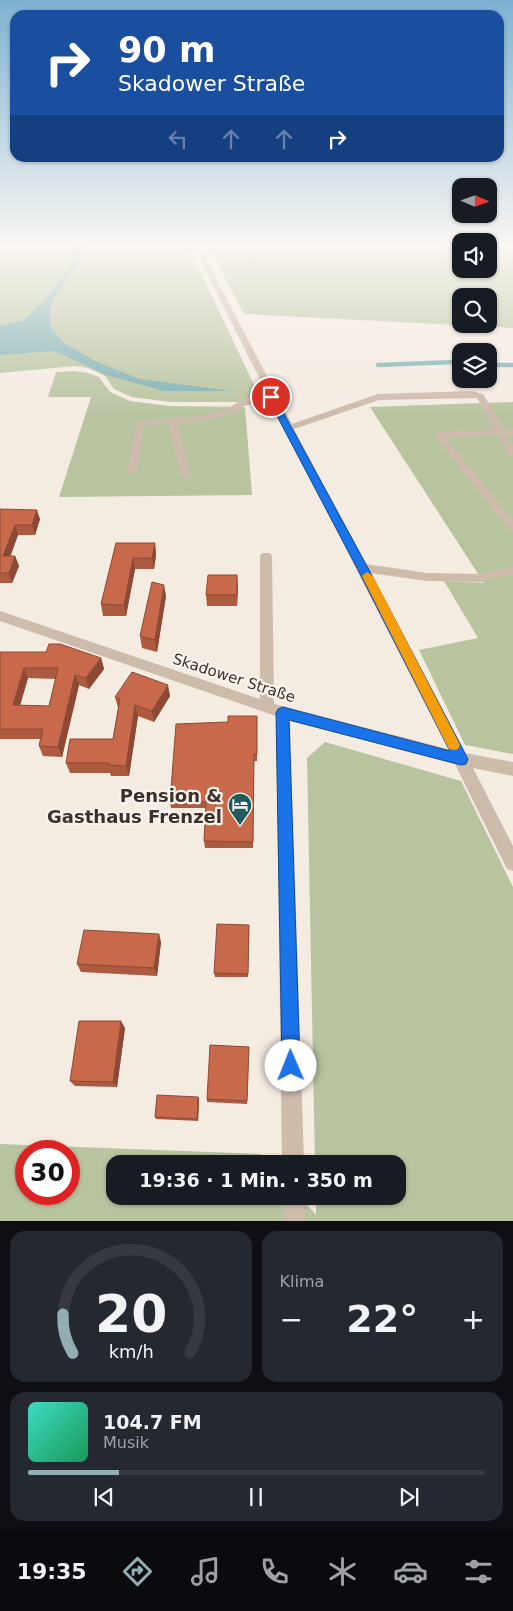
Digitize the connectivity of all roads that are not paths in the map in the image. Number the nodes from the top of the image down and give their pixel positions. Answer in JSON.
{"nodes":[{"id":1,"x":223,"y":301,"type":"edge"},
{"id":2,"x":271,"y":397,"type":"junction"},
{"id":3,"x":172,"y":420,"type":"junction"},
{"id":4,"x":288,"y":428,"type":"junction"},
{"id":5,"x":502,"y":432,"type":"junction"},
{"id":6,"x":513,"y":432,"type":"edge"},
{"id":7,"x":513,"y":453,"type":"edge"},
{"id":8,"x":132,"y":472,"type":"dead end"},
{"id":9,"x":186,"y":476,"type":"dead end"},
{"id":10,"x":513,"y":527,"type":"edge"},
{"id":11,"x":266,"y":556,"type":"dead end"},
{"id":12,"x":363,"y":568,"type":"junction"},
{"id":13,"x":513,"y":570,"type":"edge"},
{"id":14,"x":0,"y":616,"type":"edge"},
{"id":15,"x":275,"y":710,"type":"junction"},
{"id":16,"x":461,"y":759,"type":"junction"},
{"id":17,"x":513,"y":769,"type":"edge"},
{"id":18,"x":513,"y":863,"type":"edge"},
{"id":19,"x":293,"y":1155,"type":"edge"},
{"id":20,"x":294,"y":1205,"type":"edge"},
{"id":21,"x":294,"y":1221,"type":"edge"}],
"edges":[{"from":1,"to":2,"type":"street"},
{"from":2,"to":3,"type":"street"},
{"from":2,"to":4,"type":"street"},
{"from":3,"to":8,"type":"street"},
{"from":3,"to":9,"type":"street"},
{"from":4,"to":5,"type":"street"},
{"from":4,"to":12,"type":"street"},
{"from":5,"to":6,"type":"street"},
{"from":5,"to":7,"type":"street"},
{"from":5,"to":10,"type":"street"},
{"from":11,"to":15,"type":"street"},
{"from":12,"to":13,"type":"street"},
{"from":12,"to":16,"type":"street"},
{"from":14,"to":15,"type":"street","name":"Skadower Straße"},
{"from":15,"to":16,"type":"street","name":"Skadower Straße"},
{"from":15,"to":19,"type":"street"},
{"from":16,"to":17,"type":"street","name":"Skadower Straße"},
{"from":16,"to":18,"type":"street"},
{"from":20,"to":21,"type":"street"}]}
